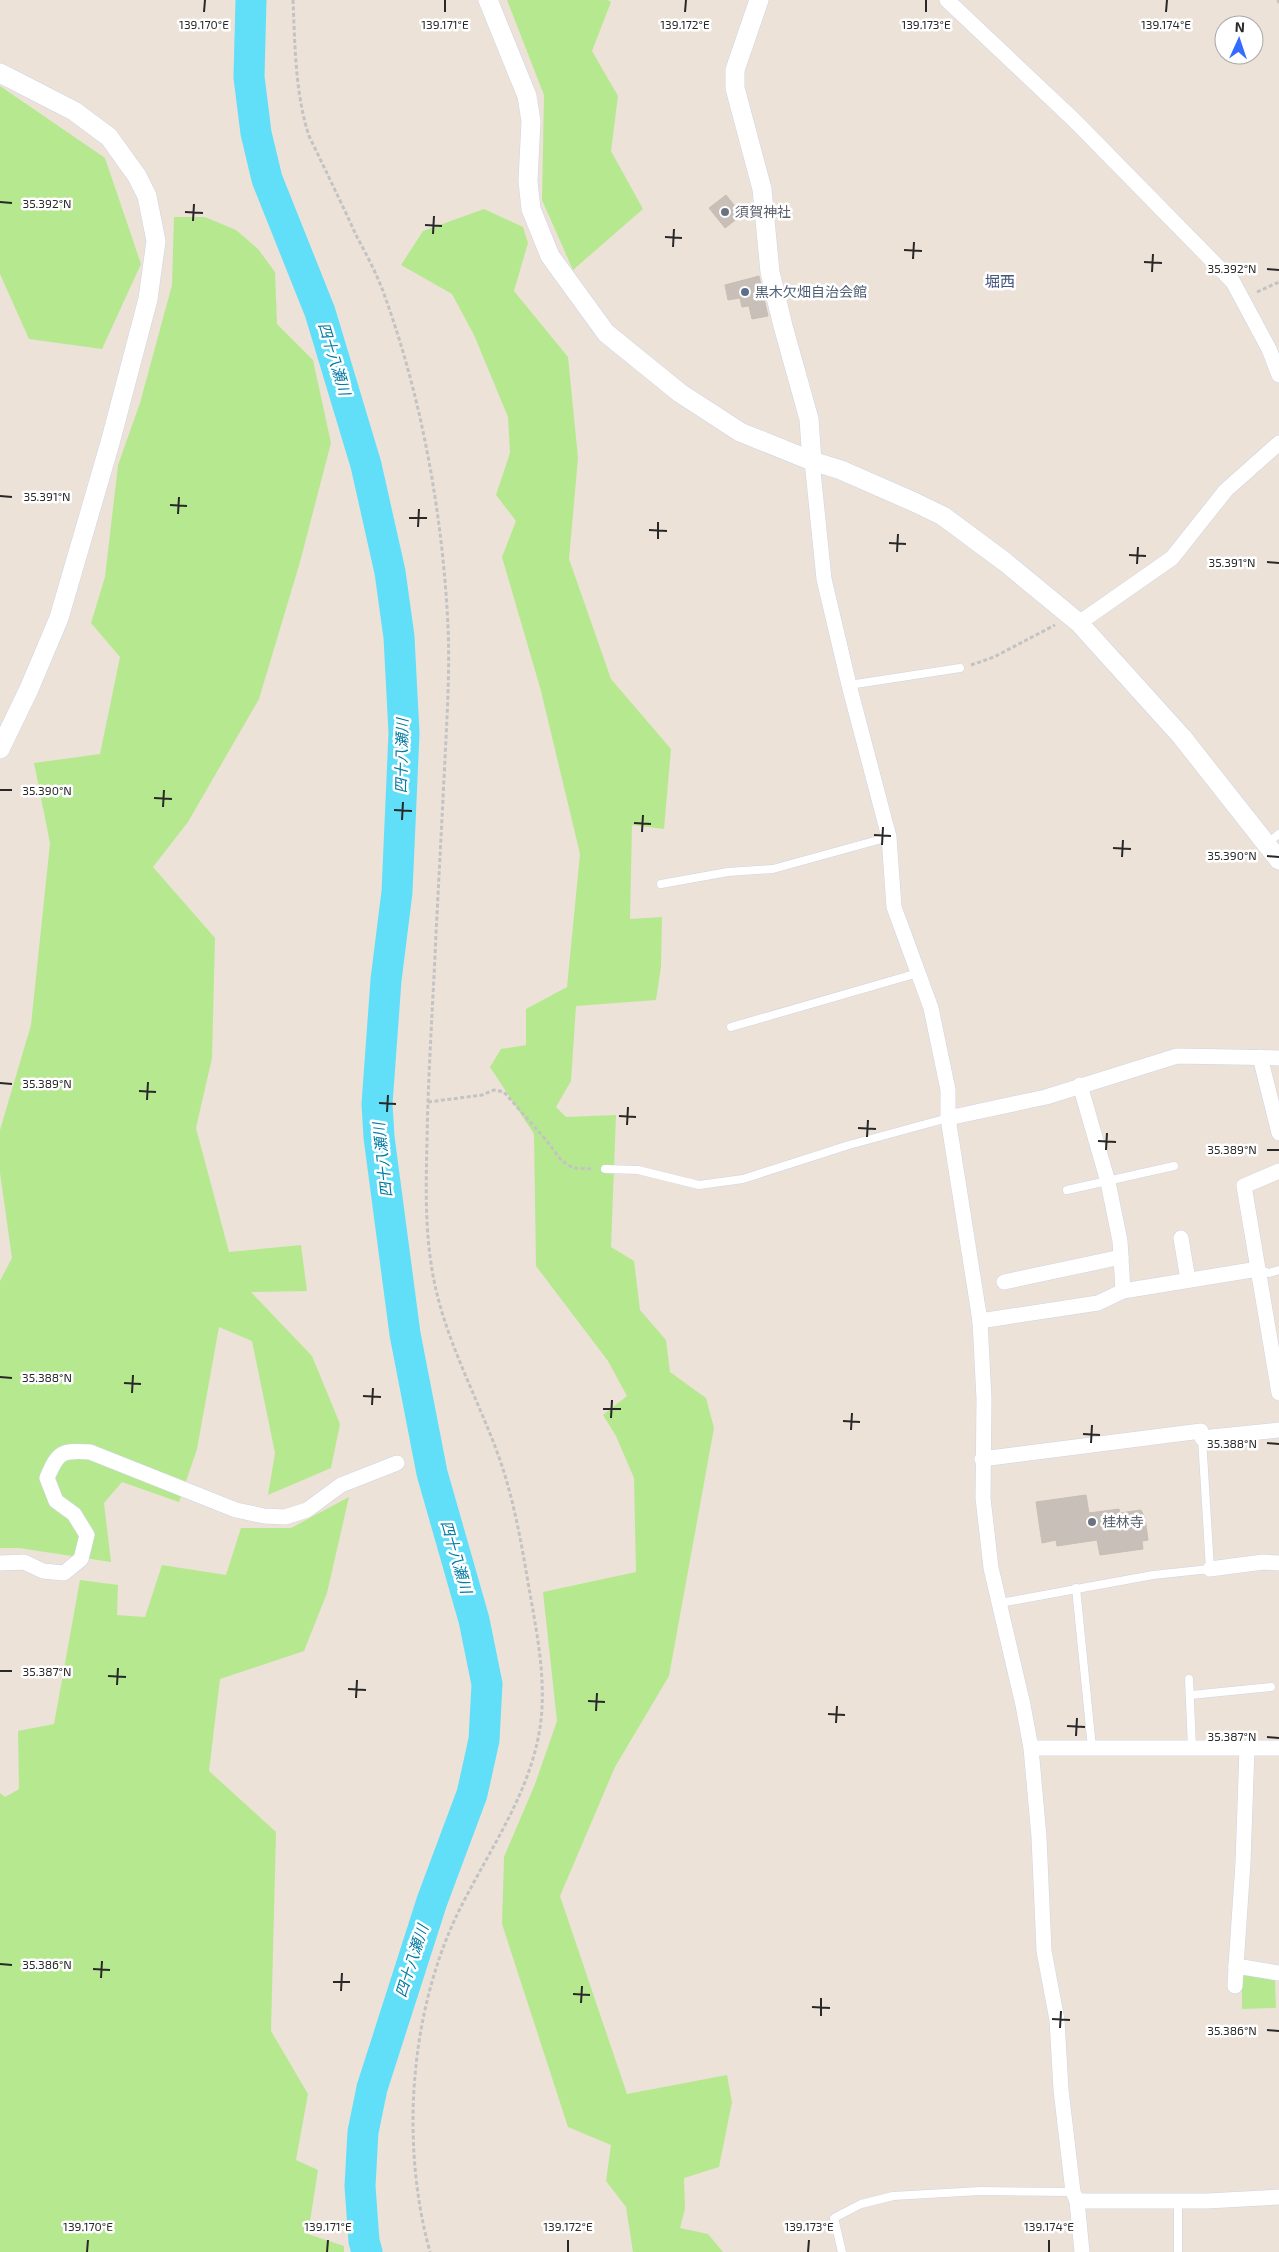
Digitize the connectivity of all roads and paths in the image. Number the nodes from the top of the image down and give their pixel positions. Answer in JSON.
{"nodes":[{"id":1,"x":293,"y":0,"type":"edge"},
{"id":2,"x":488,"y":0,"type":"edge"},
{"id":3,"x":759,"y":0,"type":"edge"},
{"id":4,"x":947,"y":0,"type":"edge"},
{"id":5,"x":0,"y":73,"type":"edge"},
{"id":6,"x":1279,"y":282,"type":"edge"},
{"id":7,"x":1242,"y":298,"type":"junction"},
{"id":8,"x":1279,"y":375,"type":"edge"},
{"id":9,"x":1279,"y":443,"type":"edge"},
{"id":10,"x":812,"y":461,"type":"junction"},
{"id":11,"x":1075,"y":620,"type":"junction"},
{"id":12,"x":960,"y":668,"type":"joint"},
{"id":13,"x":849,"y":685,"type":"junction"},
{"id":14,"x":0,"y":749,"type":"edge"},
{"id":15,"x":889,"y":838,"type":"junction"},
{"id":16,"x":1273,"y":839,"type":"edge"},
{"id":17,"x":1279,"y":860,"type":"edge"},
{"id":18,"x":661,"y":884,"type":"dead end"},
{"id":19,"x":918,"y":973,"type":"junction"},
{"id":20,"x":731,"y":1027,"type":"dead end"},
{"id":21,"x":1260,"y":1057,"type":"junction"},
{"id":22,"x":1279,"y":1058,"type":"edge"},
{"id":23,"x":1080,"y":1085,"type":"junction"},
{"id":24,"x":428,"y":1102,"type":"junction"},
{"id":25,"x":948,"y":1118,"type":"junction"},
{"id":26,"x":1279,"y":1133,"type":"edge"},
{"id":27,"x":1174,"y":1166,"type":"dead end"},
{"id":28,"x":605,"y":1169,"type":"joint"},
{"id":29,"x":1279,"y":1171,"type":"edge"},
{"id":30,"x":1108,"y":1182,"type":"junction"},
{"id":31,"x":1067,"y":1190,"type":"dead end"},
{"id":32,"x":1181,"y":1238,"type":"dead end"},
{"id":33,"x":1121,"y":1258,"type":"junction"},
{"id":34,"x":1258,"y":1269,"type":"junction"},
{"id":35,"x":1279,"y":1270,"type":"edge"},
{"id":36,"x":1188,"y":1280,"type":"junction"},
{"id":37,"x":1004,"y":1282,"type":"dead end"},
{"id":38,"x":1123,"y":1291,"type":"junction"},
{"id":39,"x":980,"y":1321,"type":"junction"},
{"id":40,"x":1275,"y":1341,"type":"edge"},
{"id":41,"x":1279,"y":1393,"type":"edge"},
{"id":42,"x":1279,"y":1430,"type":"edge"},
{"id":43,"x":1202,"y":1438,"type":"junction"},
{"id":44,"x":982,"y":1459,"type":"junction"},
{"id":45,"x":397,"y":1463,"type":"dead end"},
{"id":46,"x":1279,"y":1562,"type":"edge"},
{"id":47,"x":0,"y":1563,"type":"edge"},
{"id":48,"x":1210,"y":1569,"type":"junction"},
{"id":49,"x":1076,"y":1588,"type":"junction"},
{"id":50,"x":1000,"y":1603,"type":"junction"},
{"id":51,"x":1189,"y":1679,"type":"dead end"},
{"id":52,"x":1271,"y":1688,"type":"dead end"},
{"id":53,"x":1191,"y":1695,"type":"junction"},
{"id":54,"x":1031,"y":1748,"type":"junction"},
{"id":55,"x":1092,"y":1748,"type":"junction"},
{"id":56,"x":1192,"y":1748,"type":"junction"},
{"id":57,"x":1247,"y":1748,"type":"junction"},
{"id":58,"x":1279,"y":1748,"type":"edge"},
{"id":59,"x":1236,"y":1966,"type":"junction"},
{"id":60,"x":1279,"y":1973,"type":"edge"},
{"id":61,"x":1234,"y":1986,"type":"dead end"},
{"id":62,"x":1075,"y":2196,"type":"junction"},
{"id":63,"x":1279,"y":2197,"type":"edge"},
{"id":64,"x":1178,"y":2201,"type":"junction"},
{"id":65,"x":430,"y":2252,"type":"edge"},
{"id":66,"x":842,"y":2252,"type":"edge"},
{"id":67,"x":1082,"y":2252,"type":"edge"},
{"id":68,"x":1178,"y":2252,"type":"edge"}],
"edges":[{"from":1,"to":24,"type":"path"},
{"from":2,"to":10,"type":"street"},
{"from":3,"to":10,"type":"street"},
{"from":4,"to":7,"type":"street"},
{"from":5,"to":14,"type":"street"},
{"from":6,"to":7,"type":"path"},
{"from":7,"to":8,"type":"street"},
{"from":9,"to":11,"type":"street"},
{"from":10,"to":11,"type":"street"},
{"from":10,"to":13,"type":"street"},
{"from":11,"to":12,"type":"path"},
{"from":11,"to":16,"type":"street"},
{"from":12,"to":13,"type":"lane"},
{"from":13,"to":15,"type":"street"},
{"from":15,"to":18,"type":"lane"},
{"from":15,"to":19,"type":"street"},
{"from":16,"to":17,"type":"street"},
{"from":19,"to":20,"type":"lane"},
{"from":19,"to":25,"type":"street"},
{"from":21,"to":22,"type":"street"},
{"from":21,"to":23,"type":"street"},
{"from":21,"to":26,"type":"street"},
{"from":23,"to":25,"type":"street"},
{"from":23,"to":30,"type":"street"},
{"from":24,"to":28,"type":"path"},
{"from":24,"to":65,"type":"path"},
{"from":25,"to":28,"type":"lane"},
{"from":25,"to":39,"type":"street"},
{"from":27,"to":30,"type":"lane"},
{"from":29,"to":34,"type":"street"},
{"from":30,"to":31,"type":"lane"},
{"from":30,"to":33,"type":"street"},
{"from":32,"to":36,"type":"street"},
{"from":33,"to":37,"type":"street"},
{"from":33,"to":38,"type":"street"},
{"from":34,"to":35,"type":"lane"},
{"from":34,"to":36,"type":"street"},
{"from":34,"to":40,"type":"street"},
{"from":36,"to":38,"type":"street"},
{"from":38,"to":39,"type":"street"},
{"from":39,"to":44,"type":"street"},
{"from":40,"to":41,"type":"street"},
{"from":42,"to":43,"type":"street"},
{"from":43,"to":44,"type":"street"},
{"from":43,"to":48,"type":"lane"},
{"from":44,"to":50,"type":"street"},
{"from":45,"to":47,"type":"street"},
{"from":46,"to":48,"type":"street"},
{"from":48,"to":49,"type":"lane"},
{"from":49,"to":50,"type":"lane"},
{"from":49,"to":55,"type":"lane"},
{"from":50,"to":54,"type":"street"},
{"from":51,"to":53,"type":"lane"},
{"from":52,"to":53,"type":"lane"},
{"from":53,"to":56,"type":"lane"},
{"from":54,"to":55,"type":"street"},
{"from":54,"to":62,"type":"street"},
{"from":55,"to":56,"type":"street"},
{"from":56,"to":57,"type":"street"},
{"from":57,"to":58,"type":"street"},
{"from":57,"to":59,"type":"street"},
{"from":59,"to":60,"type":"street"},
{"from":59,"to":61,"type":"street"},
{"from":62,"to":64,"type":"street"},
{"from":62,"to":66,"type":"lane"},
{"from":62,"to":67,"type":"street"},
{"from":63,"to":64,"type":"street"},
{"from":64,"to":68,"type":"lane"}]}
